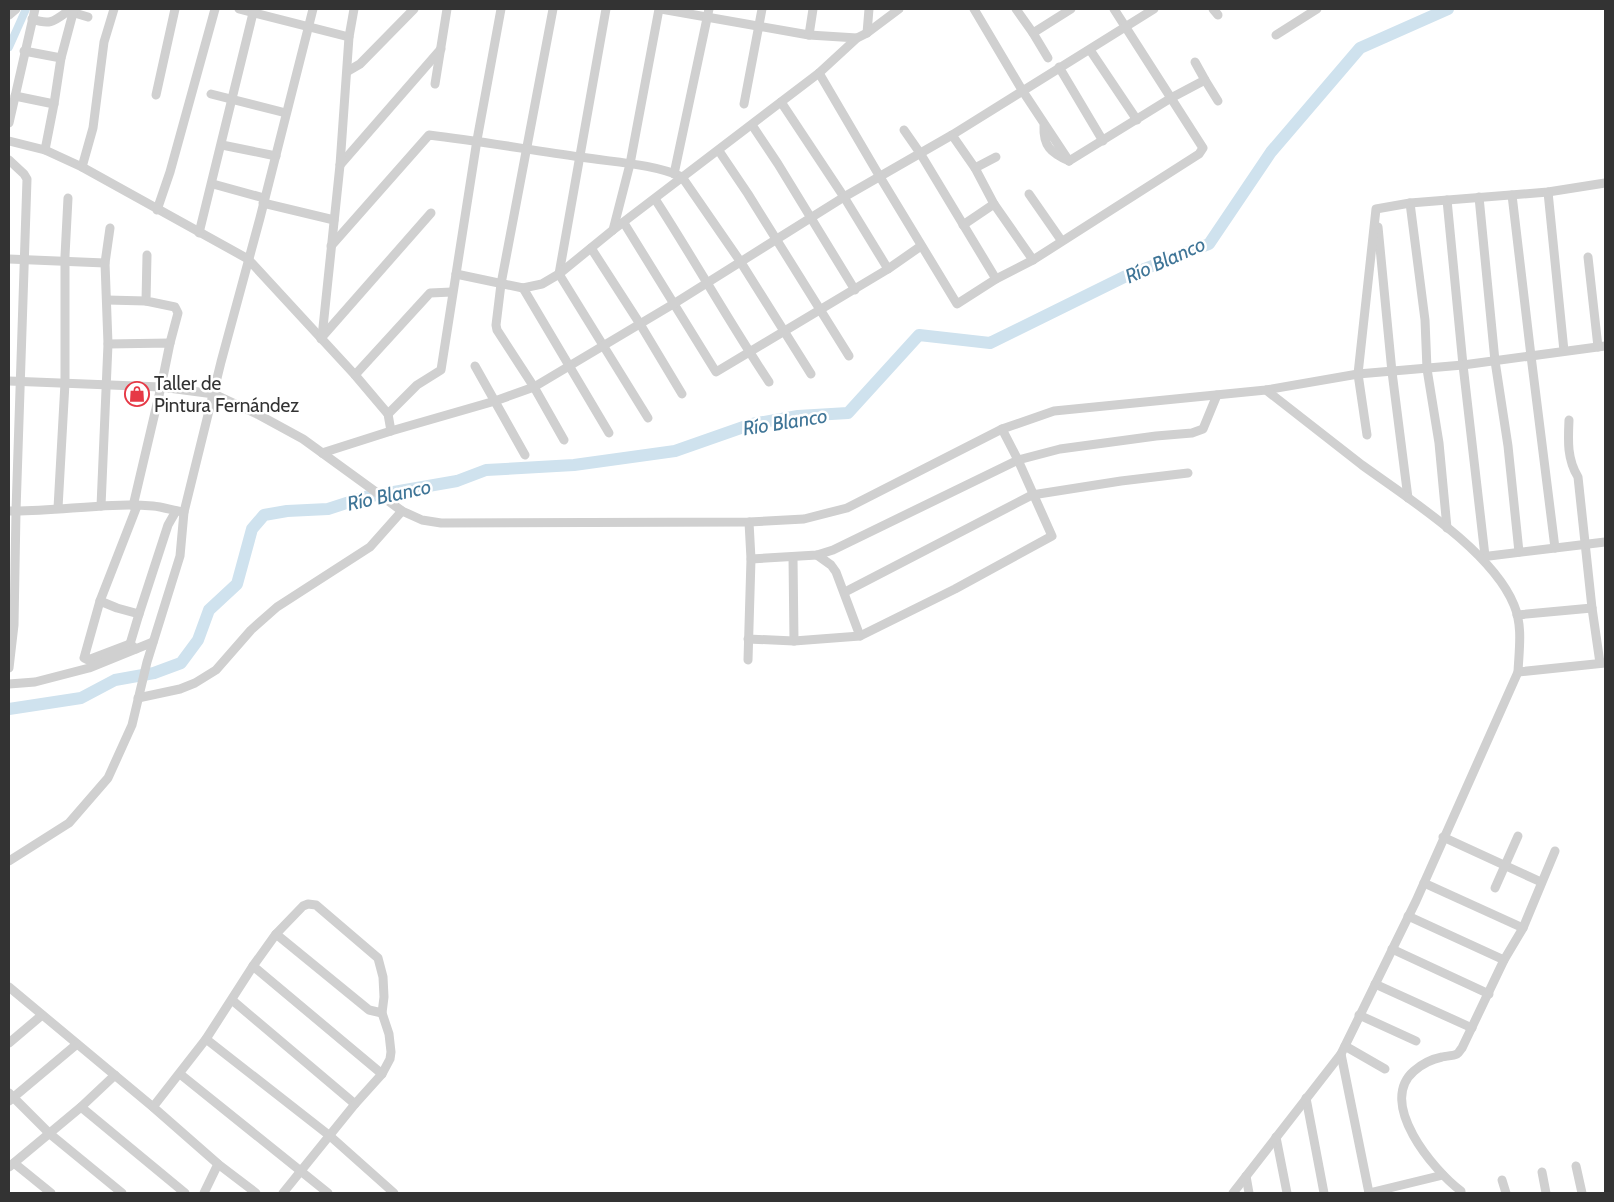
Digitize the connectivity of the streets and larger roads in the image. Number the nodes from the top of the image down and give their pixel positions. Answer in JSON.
{"nodes":[{"id":1,"x":16,"y":9,"type":"edge"},
{"id":2,"x":35,"y":9,"type":"edge"},
{"id":3,"x":114,"y":9,"type":"edge"},
{"id":4,"x":175,"y":9,"type":"edge"},
{"id":5,"x":215,"y":9,"type":"edge"},
{"id":6,"x":239,"y":9,"type":"edge"},
{"id":7,"x":313,"y":9,"type":"edge"},
{"id":8,"x":354,"y":9,"type":"edge"},
{"id":9,"x":414,"y":9,"type":"edge"},
{"id":10,"x":447,"y":9,"type":"edge"},
{"id":11,"x":500,"y":9,"type":"edge"},
{"id":12,"x":552,"y":9,"type":"edge"},
{"id":13,"x":606,"y":9,"type":"edge"},
{"id":14,"x":660,"y":9,"type":"edge"},
{"id":15,"x":762,"y":9,"type":"edge"},
{"id":16,"x":813,"y":9,"type":"edge"},
{"id":17,"x":869,"y":9,"type":"edge"},
{"id":18,"x":899,"y":9,"type":"edge"},
{"id":19,"x":974,"y":9,"type":"edge"},
{"id":20,"x":1016,"y":9,"type":"edge"},
{"id":21,"x":1071,"y":9,"type":"edge"},
{"id":22,"x":1114,"y":9,"type":"edge"},
{"id":23,"x":1154,"y":9,"type":"edge"},
{"id":24,"x":254,"y":10,"type":"edge"},
{"id":25,"x":1311,"y":10,"type":"edge"},
{"id":26,"x":71,"y":11,"type":"edge"},
{"id":27,"x":709,"y":13,"type":"edge"},
{"id":28,"x":9,"y":16,"type":"edge"},
{"id":29,"x":88,"y":17,"type":"dead end"},
{"id":30,"x":32,"y":19,"type":"junction"},
{"id":31,"x":309,"y":26,"type":"junction"},
{"id":32,"x":759,"y":26,"type":"junction"},
{"id":33,"x":1126,"y":26,"type":"junction"},
{"id":34,"x":867,"y":33,"type":"junction"},
{"id":35,"x":1032,"y":33,"type":"junction"},
{"id":36,"x":809,"y":35,"type":"junction"},
{"id":37,"x":1276,"y":36,"type":"dead end"},
{"id":38,"x":349,"y":37,"type":"junction"},
{"id":39,"x":857,"y":38,"type":"junction"},
{"id":40,"x":441,"y":49,"type":"junction"},
{"id":41,"x":1090,"y":50,"type":"junction"},
{"id":42,"x":24,"y":52,"type":"junction"},
{"id":43,"x":60,"y":58,"type":"junction"},
{"id":44,"x":1048,"y":58,"type":"dead end"},
{"id":45,"x":1195,"y":62,"type":"dead end"},
{"id":46,"x":1059,"y":67,"type":"junction"},
{"id":47,"x":348,"y":71,"type":"junction"},
{"id":48,"x":819,"y":73,"type":"junction"},
{"id":49,"x":1206,"y":80,"type":"junction"},
{"id":50,"x":435,"y":84,"type":"dead end"},
{"id":51,"x":1022,"y":90,"type":"junction"},
{"id":52,"x":211,"y":94,"type":"dead end"},
{"id":53,"x":156,"y":95,"type":"dead end"},
{"id":54,"x":15,"y":96,"type":"junction"},
{"id":55,"x":1171,"y":98,"type":"junction"},
{"id":56,"x":232,"y":99,"type":"junction"},
{"id":57,"x":1218,"y":101,"type":"dead end"},
{"id":58,"x":782,"y":102,"type":"junction"},
{"id":59,"x":54,"y":104,"type":"junction"},
{"id":60,"x":744,"y":104,"type":"dead end"},
{"id":61,"x":286,"y":113,"type":"junction"},
{"id":62,"x":1137,"y":120,"type":"junction"},
{"id":63,"x":9,"y":123,"type":"edge"},
{"id":64,"x":752,"y":124,"type":"junction"},
{"id":65,"x":904,"y":130,"type":"dead end"},
{"id":66,"x":952,"y":135,"type":"junction"},
{"id":67,"x":477,"y":140,"type":"junction"},
{"id":68,"x":9,"y":141,"type":"edge"},
{"id":69,"x":1104,"y":141,"type":"junction"},
{"id":70,"x":222,"y":144,"type":"junction"},
{"id":71,"x":526,"y":148,"type":"junction"},
{"id":72,"x":45,"y":150,"type":"junction"},
{"id":73,"x":718,"y":150,"type":"junction"},
{"id":74,"x":920,"y":153,"type":"junction"},
{"id":75,"x":276,"y":156,"type":"junction"},
{"id":76,"x":579,"y":157,"type":"junction"},
{"id":77,"x":996,"y":157,"type":"dead end"},
{"id":78,"x":9,"y":160,"type":"edge"},
{"id":79,"x":630,"y":164,"type":"junction"},
{"id":80,"x":340,"y":165,"type":"junction"},
{"id":81,"x":82,"y":168,"type":"junction"},
{"id":82,"x":975,"y":168,"type":"junction"},
{"id":83,"x":678,"y":176,"type":"junction"},
{"id":84,"x":880,"y":177,"type":"junction"},
{"id":85,"x":1605,"y":183,"type":"edge"},
{"id":86,"x":213,"y":184,"type":"junction"},
{"id":87,"x":1548,"y":192,"type":"junction"},
{"id":88,"x":1030,"y":194,"type":"dead end"},
{"id":89,"x":1512,"y":195,"type":"junction"},
{"id":90,"x":844,"y":197,"type":"junction"},
{"id":91,"x":1479,"y":197,"type":"junction"},
{"id":92,"x":68,"y":198,"type":"dead end"},
{"id":93,"x":655,"y":199,"type":"junction"},
{"id":94,"x":1446,"y":200,"type":"junction"},
{"id":95,"x":264,"y":201,"type":"junction"},
{"id":96,"x":1410,"y":203,"type":"junction"},
{"id":97,"x":994,"y":204,"type":"junction"},
{"id":98,"x":1376,"y":209,"type":"junction"},
{"id":99,"x":157,"y":210,"type":"junction"},
{"id":100,"x":431,"y":212,"type":"dead end"},
{"id":101,"x":810,"y":218,"type":"junction"},
{"id":102,"x":334,"y":220,"type":"junction"},
{"id":103,"x":624,"y":223,"type":"junction"},
{"id":104,"x":963,"y":225,"type":"junction"},
{"id":105,"x":110,"y":228,"type":"dead end"},
{"id":106,"x":613,"y":230,"type":"junction"},
{"id":107,"x":199,"y":233,"type":"junction"},
{"id":108,"x":777,"y":239,"type":"junction"},
{"id":109,"x":1061,"y":240,"type":"junction"},
{"id":110,"x":331,"y":246,"type":"junction"},
{"id":111,"x":921,"y":246,"type":"junction"},
{"id":112,"x":591,"y":248,"type":"junction"},
{"id":113,"x":147,"y":254,"type":"dead end"},
{"id":114,"x":1588,"y":257,"type":"dead end"},
{"id":115,"x":9,"y":259,"type":"edge"},
{"id":116,"x":25,"y":259,"type":"junction"},
{"id":117,"x":248,"y":259,"type":"junction"},
{"id":118,"x":1033,"y":260,"type":"junction"},
{"id":119,"x":66,"y":261,"type":"junction"},
{"id":120,"x":740,"y":261,"type":"junction"},
{"id":121,"x":105,"y":263,"type":"junction"},
{"id":122,"x":888,"y":269,"type":"junction"},
{"id":123,"x":456,"y":274,"type":"junction"},
{"id":124,"x":559,"y":274,"type":"junction"},
{"id":125,"x":996,"y":279,"type":"junction"},
{"id":126,"x":707,"y":282,"type":"junction"},
{"id":127,"x":501,"y":284,"type":"junction"},
{"id":128,"x":523,"y":288,"type":"junction"},
{"id":129,"x":854,"y":290,"type":"junction"},
{"id":130,"x":452,"y":292,"type":"junction"},
{"id":131,"x":107,"y":300,"type":"junction"},
{"id":132,"x":146,"y":301,"type":"junction"},
{"id":133,"x":675,"y":303,"type":"junction"},
{"id":134,"x":820,"y":310,"type":"junction"},
{"id":135,"x":640,"y":324,"type":"junction"},
{"id":136,"x":783,"y":331,"type":"junction"},
{"id":137,"x":321,"y":338,"type":"junction"},
{"id":138,"x":170,"y":343,"type":"junction"},
{"id":139,"x":108,"y":344,"type":"junction"},
{"id":140,"x":604,"y":346,"type":"junction"},
{"id":141,"x":1602,"y":347,"type":"edge"},
{"id":142,"x":1564,"y":351,"type":"junction"},
{"id":143,"x":749,"y":352,"type":"junction"},
{"id":144,"x":849,"y":356,"type":"dead end"},
{"id":145,"x":1531,"y":356,"type":"junction"},
{"id":146,"x":1495,"y":360,"type":"junction"},
{"id":147,"x":475,"y":366,"type":"dead end"},
{"id":148,"x":569,"y":366,"type":"junction"},
{"id":149,"x":1463,"y":366,"type":"junction"},
{"id":150,"x":1427,"y":369,"type":"junction"},
{"id":151,"x":1392,"y":372,"type":"junction"},
{"id":152,"x":811,"y":374,"type":"dead end"},
{"id":153,"x":1358,"y":374,"type":"junction"},
{"id":154,"x":355,"y":375,"type":"junction"},
{"id":155,"x":9,"y":381,"type":"edge"},
{"id":156,"x":21,"y":381,"type":"junction"},
{"id":157,"x":769,"y":382,"type":"dead end"},
{"id":158,"x":65,"y":383,"type":"junction"},
{"id":159,"x":106,"y":384,"type":"junction"},
{"id":160,"x":161,"y":387,"type":"junction"},
{"id":161,"x":534,"y":387,"type":"junction"},
{"id":162,"x":1266,"y":390,"type":"junction"},
{"id":163,"x":214,"y":394,"type":"junction"},
{"id":164,"x":682,"y":394,"type":"dead end"},
{"id":165,"x":1217,"y":395,"type":"junction"},
{"id":166,"x":495,"y":401,"type":"junction"},
{"id":167,"x":388,"y":414,"type":"junction"},
{"id":168,"x":648,"y":418,"type":"dead end"},
{"id":169,"x":1569,"y":420,"type":"dead end"},
{"id":170,"x":1002,"y":429,"type":"junction"},
{"id":171,"x":391,"y":431,"type":"junction"},
{"id":172,"x":609,"y":433,"type":"dead end"},
{"id":173,"x":1367,"y":435,"type":"dead end"},
{"id":174,"x":564,"y":440,"type":"dead end"},
{"id":175,"x":322,"y":453,"type":"junction"},
{"id":176,"x":525,"y":454,"type":"dead end"},
{"id":177,"x":1018,"y":460,"type":"junction"},
{"id":178,"x":1188,"y":473,"type":"dead end"},
{"id":179,"x":1032,"y":495,"type":"junction"},
{"id":180,"x":1408,"y":498,"type":"junction"},
{"id":181,"x":101,"y":506,"type":"junction"},
{"id":182,"x":135,"y":506,"type":"junction"},
{"id":183,"x":58,"y":508,"type":"junction"},
{"id":184,"x":12,"y":511,"type":"edge"},
{"id":185,"x":402,"y":511,"type":"junction"},
{"id":186,"x":180,"y":512,"type":"junction"},
{"id":187,"x":749,"y":522,"type":"junction"},
{"id":188,"x":1447,"y":528,"type":"junction"},
{"id":189,"x":1605,"y":542,"type":"edge"},
{"id":190,"x":1586,"y":545,"type":"junction"},
{"id":191,"x":1555,"y":548,"type":"junction"},
{"id":192,"x":1519,"y":552,"type":"junction"},
{"id":193,"x":818,"y":555,"type":"junction"},
{"id":194,"x":792,"y":557,"type":"junction"},
{"id":195,"x":1482,"y":557,"type":"junction"},
{"id":196,"x":751,"y":559,"type":"junction"},
{"id":197,"x":844,"y":592,"type":"junction"},
{"id":198,"x":100,"y":602,"type":"junction"},
{"id":199,"x":1592,"y":608,"type":"junction"},
{"id":200,"x":139,"y":614,"type":"junction"},
{"id":201,"x":1517,"y":615,"type":"junction"},
{"id":202,"x":860,"y":636,"type":"junction"},
{"id":203,"x":748,"y":639,"type":"junction"},
{"id":204,"x":794,"y":641,"type":"junction"},
{"id":205,"x":153,"y":642,"type":"junction"},
{"id":206,"x":133,"y":647,"type":"junction"},
{"id":207,"x":748,"y":660,"type":"dead end"},
{"id":208,"x":1603,"y":663,"type":"edge"},
{"id":209,"x":9,"y":668,"type":"edge"},
{"id":210,"x":1518,"y":672,"type":"junction"},
{"id":211,"x":9,"y":684,"type":"edge"},
{"id":212,"x":139,"y":694,"type":"junction"},
{"id":213,"x":1518,"y":836,"type":"dead end"},
{"id":214,"x":1444,"y":837,"type":"junction"},
{"id":215,"x":1555,"y":851,"type":"dead end"},
{"id":216,"x":9,"y":861,"type":"edge"},
{"id":217,"x":1505,"y":865,"type":"junction"},
{"id":218,"x":1541,"y":882,"type":"junction"},
{"id":219,"x":1424,"y":883,"type":"junction"},
{"id":220,"x":1495,"y":888,"type":"dead end"},
{"id":221,"x":1408,"y":916,"type":"junction"},
{"id":222,"x":1523,"y":928,"type":"junction"},
{"id":223,"x":276,"y":934,"type":"junction"},
{"id":224,"x":1392,"y":949,"type":"junction"},
{"id":225,"x":1504,"y":960,"type":"junction"},
{"id":226,"x":253,"y":966,"type":"junction"},
{"id":227,"x":1375,"y":984,"type":"junction"},
{"id":228,"x":9,"y":987,"type":"edge"},
{"id":229,"x":1489,"y":994,"type":"junction"},
{"id":230,"x":232,"y":1000,"type":"junction"},
{"id":231,"x":382,"y":1013,"type":"junction"},
{"id":232,"x":42,"y":1015,"type":"junction"},
{"id":233,"x":1359,"y":1015,"type":"junction"},
{"id":234,"x":1472,"y":1028,"type":"junction"},
{"id":235,"x":206,"y":1039,"type":"junction"},
{"id":236,"x":1416,"y":1041,"type":"dead end"},
{"id":237,"x":9,"y":1043,"type":"edge"},
{"id":238,"x":77,"y":1044,"type":"junction"},
{"id":239,"x":1343,"y":1050,"type":"junction"},
{"id":240,"x":1385,"y":1069,"type":"dead end"},
{"id":241,"x":180,"y":1074,"type":"junction"},
{"id":242,"x":382,"y":1074,"type":"junction"},
{"id":243,"x":115,"y":1075,"type":"junction"},
{"id":244,"x":10,"y":1098,"type":"edge"},
{"id":245,"x":1306,"y":1098,"type":"junction"},
{"id":246,"x":355,"y":1104,"type":"junction"},
{"id":247,"x":153,"y":1106,"type":"junction"},
{"id":248,"x":80,"y":1107,"type":"junction"},
{"id":249,"x":50,"y":1134,"type":"junction"},
{"id":250,"x":330,"y":1136,"type":"junction"},
{"id":251,"x":1276,"y":1137,"type":"junction"},
{"id":252,"x":218,"y":1164,"type":"junction"},
{"id":253,"x":11,"y":1165,"type":"edge"},
{"id":254,"x":1576,"y":1166,"type":"dead end"},
{"id":255,"x":301,"y":1171,"type":"junction"},
{"id":256,"x":1542,"y":1172,"type":"dead end"},
{"id":257,"x":1443,"y":1175,"type":"junction"},
{"id":258,"x":1246,"y":1176,"type":"junction"},
{"id":259,"x":1502,"y":1180,"type":"dead end"},
{"id":260,"x":51,"y":1193,"type":"edge"},
{"id":261,"x":122,"y":1193,"type":"edge"},
{"id":262,"x":185,"y":1193,"type":"edge"},
{"id":263,"x":204,"y":1193,"type":"edge"},
{"id":264,"x":256,"y":1193,"type":"edge"},
{"id":265,"x":283,"y":1193,"type":"edge"},
{"id":266,"x":328,"y":1193,"type":"edge"},
{"id":267,"x":394,"y":1193,"type":"edge"},
{"id":268,"x":1233,"y":1193,"type":"edge"},
{"id":269,"x":1249,"y":1193,"type":"edge"},
{"id":270,"x":1287,"y":1193,"type":"edge"},
{"id":271,"x":1324,"y":1193,"type":"edge"},
{"id":272,"x":1369,"y":1193,"type":"edge"},
{"id":273,"x":1461,"y":1193,"type":"edge"},
{"id":274,"x":1506,"y":1193,"type":"edge"},
{"id":275,"x":1546,"y":1193,"type":"edge"},
{"id":276,"x":1582,"y":1193,"type":"edge"}],
"edges":[{"from":1,"to":28,"type":"street"},
{"from":2,"to":30,"type":"street"},
{"from":3,"to":81,"type":"street"},
{"from":4,"to":53,"type":"street"},
{"from":5,"to":99,"type":"street"},
{"from":6,"to":24,"type":"street"},
{"from":7,"to":31,"type":"street"},
{"from":8,"to":38,"type":"street"},
{"from":9,"to":47,"type":"street"},
{"from":10,"to":40,"type":"street"},
{"from":11,"to":67,"type":"street"},
{"from":12,"to":71,"type":"street"},
{"from":13,"to":76,"type":"street"},
{"from":14,"to":27,"type":"street"},
{"from":14,"to":79,"type":"street"},
{"from":15,"to":32,"type":"street"},
{"from":16,"to":36,"type":"street"},
{"from":17,"to":34,"type":"street"},
{"from":18,"to":34,"type":"street"},
{"from":19,"to":51,"type":"street"},
{"from":20,"to":35,"type":"street"},
{"from":21,"to":35,"type":"street"},
{"from":22,"to":33,"type":"street"},
{"from":23,"to":33,"type":"street"},
{"from":24,"to":31,"type":"street"},
{"from":24,"to":56,"type":"street"},
{"from":25,"to":37,"type":"street"},
{"from":26,"to":29,"type":"street"},
{"from":26,"to":30,"type":"street"},
{"from":26,"to":43,"type":"street"},
{"from":27,"to":32,"type":"street"},
{"from":27,"to":83,"type":"street"},
{"from":30,"to":42,"type":"street"},
{"from":31,"to":38,"type":"street"},
{"from":31,"to":61,"type":"street"},
{"from":32,"to":36,"type":"street"},
{"from":32,"to":60,"type":"street"},
{"from":33,"to":41,"type":"street"},
{"from":33,"to":55,"type":"street"},
{"from":34,"to":39,"type":"street"},
{"from":35,"to":44,"type":"street"},
{"from":36,"to":39,"type":"street"},
{"from":38,"to":47,"type":"street"},
{"from":39,"to":48,"type":"street"},
{"from":40,"to":50,"type":"street"},
{"from":40,"to":80,"type":"street"},
{"from":41,"to":46,"type":"street"},
{"from":41,"to":62,"type":"street"},
{"from":42,"to":43,"type":"street"},
{"from":42,"to":54,"type":"street"},
{"from":43,"to":59,"type":"street"},
{"from":45,"to":49,"type":"street"},
{"from":46,"to":51,"type":"street"},
{"from":46,"to":69,"type":"street"},
{"from":47,"to":80,"type":"street"},
{"from":48,"to":58,"type":"street"},
{"from":48,"to":84,"type":"street"},
{"from":49,"to":55,"type":"street"},
{"from":49,"to":57,"type":"street"},
{"from":51,"to":66,"type":"street"},
{"from":51,"to":69,"type":"street"},
{"from":52,"to":56,"type":"street"},
{"from":54,"to":59,"type":"street"},
{"from":54,"to":63,"type":"street"},
{"from":55,"to":62,"type":"street"},
{"from":55,"to":109,"type":"street"},
{"from":56,"to":61,"type":"street"},
{"from":56,"to":70,"type":"street"},
{"from":58,"to":64,"type":"street"},
{"from":58,"to":90,"type":"street"},
{"from":59,"to":72,"type":"street"},
{"from":61,"to":75,"type":"street"},
{"from":62,"to":69,"type":"street"},
{"from":64,"to":73,"type":"street"},
{"from":64,"to":101,"type":"street"},
{"from":65,"to":74,"type":"street"},
{"from":66,"to":74,"type":"street"},
{"from":66,"to":82,"type":"street"},
{"from":67,"to":71,"type":"street"},
{"from":67,"to":110,"type":"street"},
{"from":67,"to":123,"type":"street"},
{"from":68,"to":72,"type":"street"},
{"from":70,"to":75,"type":"street"},
{"from":70,"to":86,"type":"street"},
{"from":71,"to":76,"type":"street"},
{"from":71,"to":127,"type":"street"},
{"from":72,"to":81,"type":"street"},
{"from":73,"to":83,"type":"street"},
{"from":73,"to":108,"type":"street"},
{"from":74,"to":84,"type":"street"},
{"from":74,"to":104,"type":"street"},
{"from":75,"to":95,"type":"street"},
{"from":76,"to":79,"type":"street"},
{"from":76,"to":124,"type":"street"},
{"from":77,"to":82,"type":"street"},
{"from":78,"to":116,"type":"street"},
{"from":79,"to":83,"type":"street"},
{"from":79,"to":106,"type":"street"},
{"from":80,"to":102,"type":"street"},
{"from":81,"to":99,"type":"street"},
{"from":82,"to":97,"type":"street"},
{"from":83,"to":93,"type":"street"},
{"from":83,"to":120,"type":"street"},
{"from":84,"to":90,"type":"street"},
{"from":84,"to":111,"type":"street"},
{"from":85,"to":87,"type":"street"},
{"from":86,"to":95,"type":"street"},
{"from":86,"to":107,"type":"street"},
{"from":87,"to":89,"type":"street"},
{"from":87,"to":142,"type":"street"},
{"from":88,"to":109,"type":"street"},
{"from":89,"to":91,"type":"street"},
{"from":89,"to":145,"type":"street"},
{"from":90,"to":101,"type":"street"},
{"from":90,"to":122,"type":"street"},
{"from":91,"to":94,"type":"street"},
{"from":91,"to":146,"type":"street"},
{"from":92,"to":119,"type":"street"},
{"from":93,"to":103,"type":"street"},
{"from":93,"to":126,"type":"street"},
{"from":94,"to":96,"type":"street"},
{"from":94,"to":149,"type":"street"},
{"from":95,"to":102,"type":"street"},
{"from":95,"to":117,"type":"street"},
{"from":96,"to":98,"type":"street"},
{"from":96,"to":150,"type":"street"},
{"from":97,"to":104,"type":"street"},
{"from":97,"to":118,"type":"street"},
{"from":98,"to":151,"type":"street"},
{"from":98,"to":153,"type":"street"},
{"from":99,"to":107,"type":"street"},
{"from":100,"to":137,"type":"street"},
{"from":101,"to":108,"type":"street"},
{"from":101,"to":129,"type":"street"},
{"from":102,"to":110,"type":"street"},
{"from":103,"to":106,"type":"street"},
{"from":103,"to":133,"type":"street"},
{"from":104,"to":125,"type":"street"},
{"from":105,"to":121,"type":"street"},
{"from":106,"to":112,"type":"street"},
{"from":107,"to":117,"type":"street"},
{"from":108,"to":120,"type":"street"},
{"from":108,"to":134,"type":"street"},
{"from":109,"to":118,"type":"street"},
{"from":110,"to":137,"type":"street"},
{"from":111,"to":122,"type":"street"},
{"from":111,"to":125,"type":"street"},
{"from":112,"to":124,"type":"street"},
{"from":112,"to":135,"type":"street"},
{"from":113,"to":132,"type":"street"},
{"from":114,"to":141,"type":"street"},
{"from":115,"to":116,"type":"street"},
{"from":116,"to":119,"type":"street"},
{"from":116,"to":156,"type":"street"},
{"from":117,"to":137,"type":"street"},
{"from":117,"to":163,"type":"street"},
{"from":118,"to":125,"type":"street"},
{"from":119,"to":121,"type":"street"},
{"from":119,"to":158,"type":"street"},
{"from":120,"to":126,"type":"street"},
{"from":120,"to":136,"type":"street"},
{"from":121,"to":131,"type":"street"},
{"from":122,"to":129,"type":"street"},
{"from":123,"to":127,"type":"street"},
{"from":123,"to":130,"type":"street"},
{"from":124,"to":128,"type":"street"},
{"from":124,"to":140,"type":"street"},
{"from":126,"to":133,"type":"street"},
{"from":126,"to":143,"type":"street"},
{"from":127,"to":128,"type":"street"},
{"from":127,"to":161,"type":"street"},
{"from":128,"to":148,"type":"street"},
{"from":129,"to":134,"type":"street"},
{"from":130,"to":154,"type":"street"},
{"from":130,"to":167,"type":"street"},
{"from":131,"to":132,"type":"street"},
{"from":131,"to":139,"type":"street"},
{"from":132,"to":138,"type":"street"},
{"from":133,"to":135,"type":"street"},
{"from":133,"to":143,"type":"street"},
{"from":134,"to":136,"type":"street"},
{"from":134,"to":144,"type":"street"},
{"from":135,"to":140,"type":"street"},
{"from":135,"to":164,"type":"street"},
{"from":136,"to":143,"type":"street"},
{"from":136,"to":152,"type":"street"},
{"from":137,"to":154,"type":"street"},
{"from":138,"to":139,"type":"street"},
{"from":138,"to":160,"type":"street"},
{"from":139,"to":159,"type":"street"},
{"from":140,"to":148,"type":"street"},
{"from":140,"to":168,"type":"street"},
{"from":141,"to":142,"type":"street"},
{"from":142,"to":145,"type":"street"},
{"from":143,"to":157,"type":"street"},
{"from":145,"to":146,"type":"street"},
{"from":145,"to":191,"type":"street"},
{"from":146,"to":149,"type":"street"},
{"from":146,"to":192,"type":"street"},
{"from":147,"to":166,"type":"street"},
{"from":148,"to":161,"type":"street"},
{"from":148,"to":172,"type":"street"},
{"from":149,"to":150,"type":"street"},
{"from":149,"to":195,"type":"street"},
{"from":150,"to":151,"type":"street"},
{"from":150,"to":188,"type":"street"},
{"from":151,"to":153,"type":"street"},
{"from":151,"to":180,"type":"street"},
{"from":153,"to":162,"type":"street"},
{"from":153,"to":173,"type":"street"},
{"from":154,"to":167,"type":"street"},
{"from":155,"to":156,"type":"street"},
{"from":156,"to":158,"type":"street"},
{"from":156,"to":184,"type":"street"},
{"from":158,"to":159,"type":"street"},
{"from":158,"to":183,"type":"street"},
{"from":159,"to":160,"type":"street"},
{"from":159,"to":181,"type":"street"},
{"from":160,"to":163,"type":"street"},
{"from":160,"to":182,"type":"street"},
{"from":161,"to":166,"type":"street"},
{"from":161,"to":174,"type":"street"},
{"from":162,"to":165,"type":"street"},
{"from":162,"to":180,"type":"street"},
{"from":163,"to":175,"type":"street"},
{"from":163,"to":186,"type":"street"},
{"from":165,"to":170,"type":"street"},
{"from":165,"to":177,"type":"street"},
{"from":166,"to":171,"type":"street"},
{"from":166,"to":176,"type":"street"},
{"from":167,"to":171,"type":"street"},
{"from":169,"to":190,"type":"street"},
{"from":170,"to":177,"type":"street"},
{"from":170,"to":187,"type":"street"},
{"from":171,"to":175,"type":"street"},
{"from":175,"to":185,"type":"street"},
{"from":177,"to":179,"type":"street"},
{"from":177,"to":193,"type":"street"},
{"from":178,"to":179,"type":"street"},
{"from":179,"to":197,"type":"street"},
{"from":179,"to":202,"type":"street"},
{"from":180,"to":188,"type":"street"},
{"from":181,"to":182,"type":"street"},
{"from":181,"to":183,"type":"street"},
{"from":182,"to":186,"type":"street"},
{"from":182,"to":198,"type":"street"},
{"from":183,"to":184,"type":"street"},
{"from":184,"to":209,"type":"street"},
{"from":185,"to":187,"type":"street"},
{"from":185,"to":212,"type":"street"},
{"from":186,"to":200,"type":"street"},
{"from":186,"to":205,"type":"street"},
{"from":187,"to":196,"type":"street"},
{"from":188,"to":195,"type":"street"},
{"from":189,"to":190,"type":"street"},
{"from":190,"to":191,"type":"street"},
{"from":190,"to":199,"type":"street"},
{"from":191,"to":192,"type":"street"},
{"from":192,"to":195,"type":"street"},
{"from":193,"to":194,"type":"street"},
{"from":193,"to":197,"type":"street"},
{"from":194,"to":196,"type":"street"},
{"from":194,"to":204,"type":"street"},
{"from":195,"to":201,"type":"street"},
{"from":196,"to":203,"type":"street"},
{"from":197,"to":202,"type":"street"},
{"from":198,"to":200,"type":"street"},
{"from":198,"to":206,"type":"street"},
{"from":199,"to":201,"type":"street"},
{"from":199,"to":208,"type":"street"},
{"from":200,"to":206,"type":"street"},
{"from":201,"to":210,"type":"street"},
{"from":202,"to":204,"type":"street"},
{"from":203,"to":204,"type":"street"},
{"from":203,"to":207,"type":"street"},
{"from":205,"to":206,"type":"street"},
{"from":205,"to":212,"type":"street"},
{"from":206,"to":211,"type":"street"},
{"from":208,"to":210,"type":"street"},
{"from":210,"to":214,"type":"street"},
{"from":212,"to":216,"type":"street"},
{"from":213,"to":217,"type":"street"},
{"from":214,"to":217,"type":"street"},
{"from":214,"to":219,"type":"street"},
{"from":215,"to":218,"type":"street"},
{"from":217,"to":218,"type":"street"},
{"from":217,"to":220,"type":"street"},
{"from":218,"to":222,"type":"street"},
{"from":219,"to":221,"type":"street"},
{"from":219,"to":222,"type":"street"},
{"from":221,"to":224,"type":"street"},
{"from":221,"to":225,"type":"street"},
{"from":222,"to":225,"type":"street"},
{"from":223,"to":226,"type":"street"},
{"from":223,"to":231,"type":"street"},
{"from":223,"to":231,"type":"street"},
{"from":224,"to":227,"type":"street"},
{"from":224,"to":229,"type":"street"},
{"from":225,"to":229,"type":"street"},
{"from":226,"to":230,"type":"street"},
{"from":226,"to":242,"type":"street"},
{"from":227,"to":233,"type":"street"},
{"from":227,"to":234,"type":"street"},
{"from":228,"to":232,"type":"street"},
{"from":229,"to":234,"type":"street"},
{"from":230,"to":235,"type":"street"},
{"from":230,"to":246,"type":"street"},
{"from":231,"to":242,"type":"street"},
{"from":232,"to":237,"type":"street"},
{"from":232,"to":238,"type":"street"},
{"from":233,"to":236,"type":"street"},
{"from":233,"to":239,"type":"street"},
{"from":234,"to":257,"type":"street"},
{"from":235,"to":241,"type":"street"},
{"from":235,"to":250,"type":"street"},
{"from":238,"to":243,"type":"street"},
{"from":238,"to":244,"type":"street"},
{"from":239,"to":240,"type":"street"},
{"from":239,"to":245,"type":"street"},
{"from":239,"to":272,"type":"street"},
{"from":241,"to":247,"type":"street"},
{"from":241,"to":255,"type":"street"},
{"from":242,"to":246,"type":"street"},
{"from":243,"to":247,"type":"street"},
{"from":243,"to":248,"type":"street"},
{"from":244,"to":249,"type":"street"},
{"from":245,"to":251,"type":"street"},
{"from":245,"to":271,"type":"street"},
{"from":246,"to":250,"type":"street"},
{"from":247,"to":252,"type":"street"},
{"from":248,"to":249,"type":"street"},
{"from":248,"to":262,"type":"street"},
{"from":249,"to":253,"type":"street"},
{"from":249,"to":261,"type":"street"},
{"from":250,"to":255,"type":"street"},
{"from":250,"to":267,"type":"street"},
{"from":251,"to":258,"type":"street"},
{"from":251,"to":270,"type":"street"},
{"from":252,"to":263,"type":"street"},
{"from":252,"to":264,"type":"street"},
{"from":253,"to":260,"type":"street"},
{"from":254,"to":276,"type":"street"},
{"from":255,"to":265,"type":"street"},
{"from":255,"to":266,"type":"street"},
{"from":256,"to":275,"type":"street"},
{"from":257,"to":272,"type":"street"},
{"from":257,"to":273,"type":"street"},
{"from":258,"to":268,"type":"street"},
{"from":258,"to":269,"type":"street"},
{"from":259,"to":274,"type":"street"}]}
